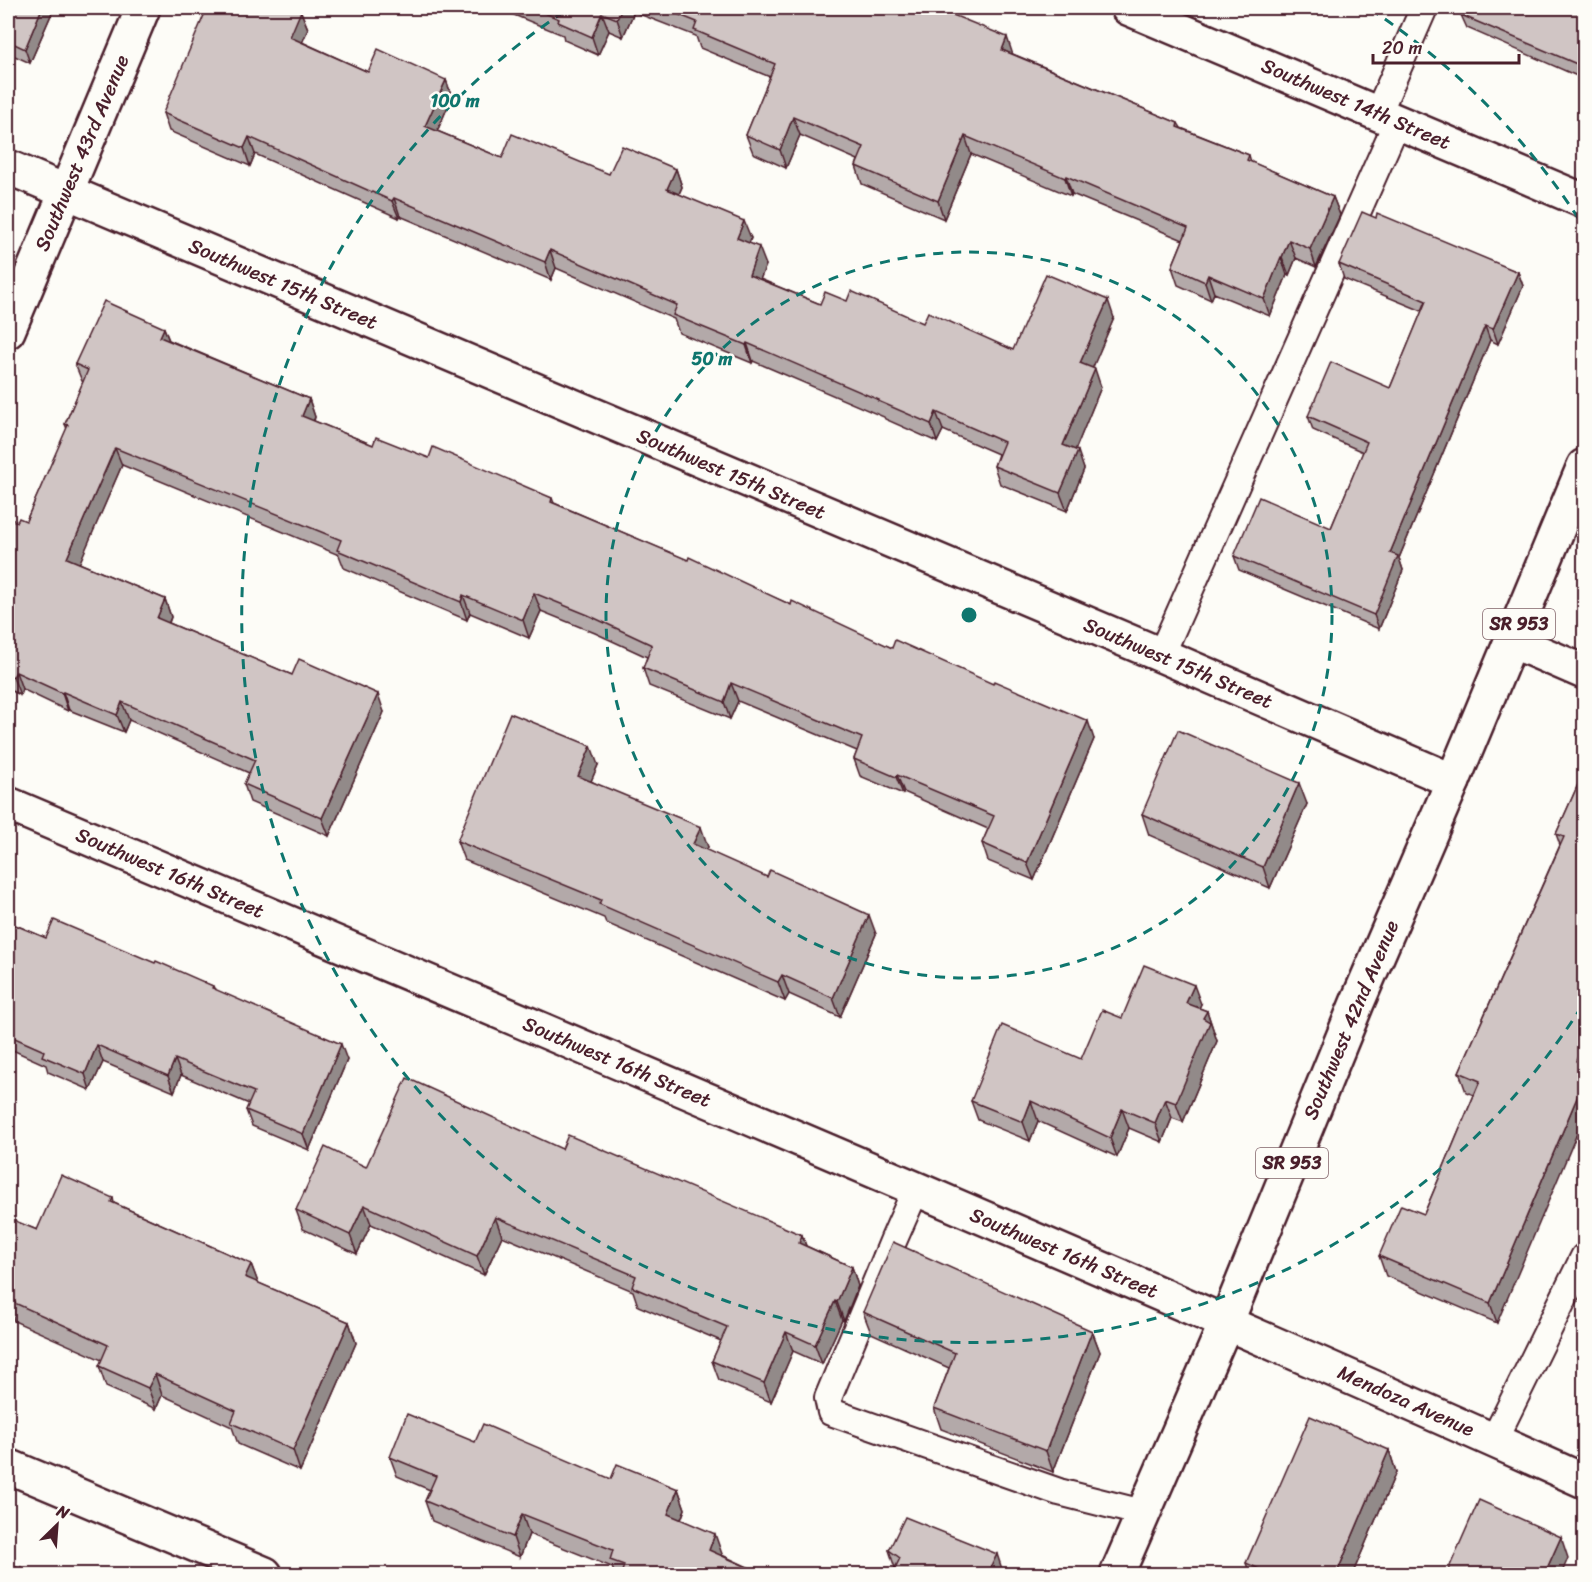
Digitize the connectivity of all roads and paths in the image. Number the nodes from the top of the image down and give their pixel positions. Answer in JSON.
{"nodes":[{"id":1,"x":143,"y":8,"type":"edge"},
{"id":2,"x":1128,"y":8,"type":"edge"},
{"id":3,"x":1424,"y":8,"type":"edge"},
{"id":4,"x":1388,"y":118,"type":"junction"},
{"id":5,"x":8,"y":167,"type":"edge"},
{"id":6,"x":66,"y":193,"type":"junction"},
{"id":7,"x":1584,"y":201,"type":"edge"},
{"id":8,"x":8,"y":331,"type":"edge"},
{"id":9,"x":1584,"y":466,"type":"edge"},
{"id":10,"x":1512,"y":641,"type":"junction"},
{"id":11,"x":1161,"y":655,"type":"junction"},
{"id":12,"x":1584,"y":672,"type":"edge"},
{"id":13,"x":1454,"y":781,"type":"junction"},
{"id":14,"x":8,"y":804,"type":"edge"},
{"id":15,"x":916,"y":1189,"type":"junction"},
{"id":16,"x":1584,"y":1257,"type":"edge"},
{"id":17,"x":1226,"y":1323,"type":"junction"},
{"id":18,"x":1494,"y":1440,"type":"junction"},
{"id":19,"x":8,"y":1466,"type":"edge"},
{"id":20,"x":1584,"y":1481,"type":"edge"},
{"id":21,"x":1143,"y":1514,"type":"junction"},
{"id":22,"x":265,"y":1575,"type":"edge"},
{"id":23,"x":1117,"y":1575,"type":"edge"}],
"edges":[{"from":1,"to":6,"type":"street","name":"Southwest 43rd Avenue"},
{"from":2,"to":4,"type":"street","name":"Southwest 14th Street"},
{"from":3,"to":4,"type":"lane"},
{"from":4,"to":7,"type":"street","name":"Southwest 14th Street"},
{"from":4,"to":11,"type":"lane"},
{"from":5,"to":6,"type":"street","name":"Southwest 15th Street"},
{"from":6,"to":8,"type":"street","name":"Southwest 43rd Avenue"},
{"from":6,"to":11,"type":"street","name":"Southwest 15th Street"},
{"from":9,"to":10,"type":"street","name":"Southwest 42nd Avenue","number":"SR 953"},
{"from":10,"to":12,"type":"street"},
{"from":10,"to":13,"type":"street","name":"Southwest 42nd Avenue","number":"SR 953"},
{"from":11,"to":13,"type":"street","name":"Southwest 15th Street"},
{"from":13,"to":17,"type":"street","name":"Southwest 42nd Avenue","number":"SR 953"},
{"from":14,"to":15,"type":"street","name":"Southwest 16th Street"},
{"from":15,"to":17,"type":"street","name":"Southwest 16th Street"},
{"from":15,"to":21,"type":"lane"},
{"from":16,"to":18,"type":"lane"},
{"from":17,"to":18,"type":"street","name":"Mendoza Avenue"},
{"from":17,"to":21,"type":"street","name":"Southwest 42nd Avenue","number":"SR 953"},
{"from":18,"to":20,"type":"street","name":"Mendoza Avenue"},
{"from":19,"to":22,"type":"street"},
{"from":21,"to":23,"type":"street","name":"Southwest 42nd Avenue","number":"SR 953"}]}
